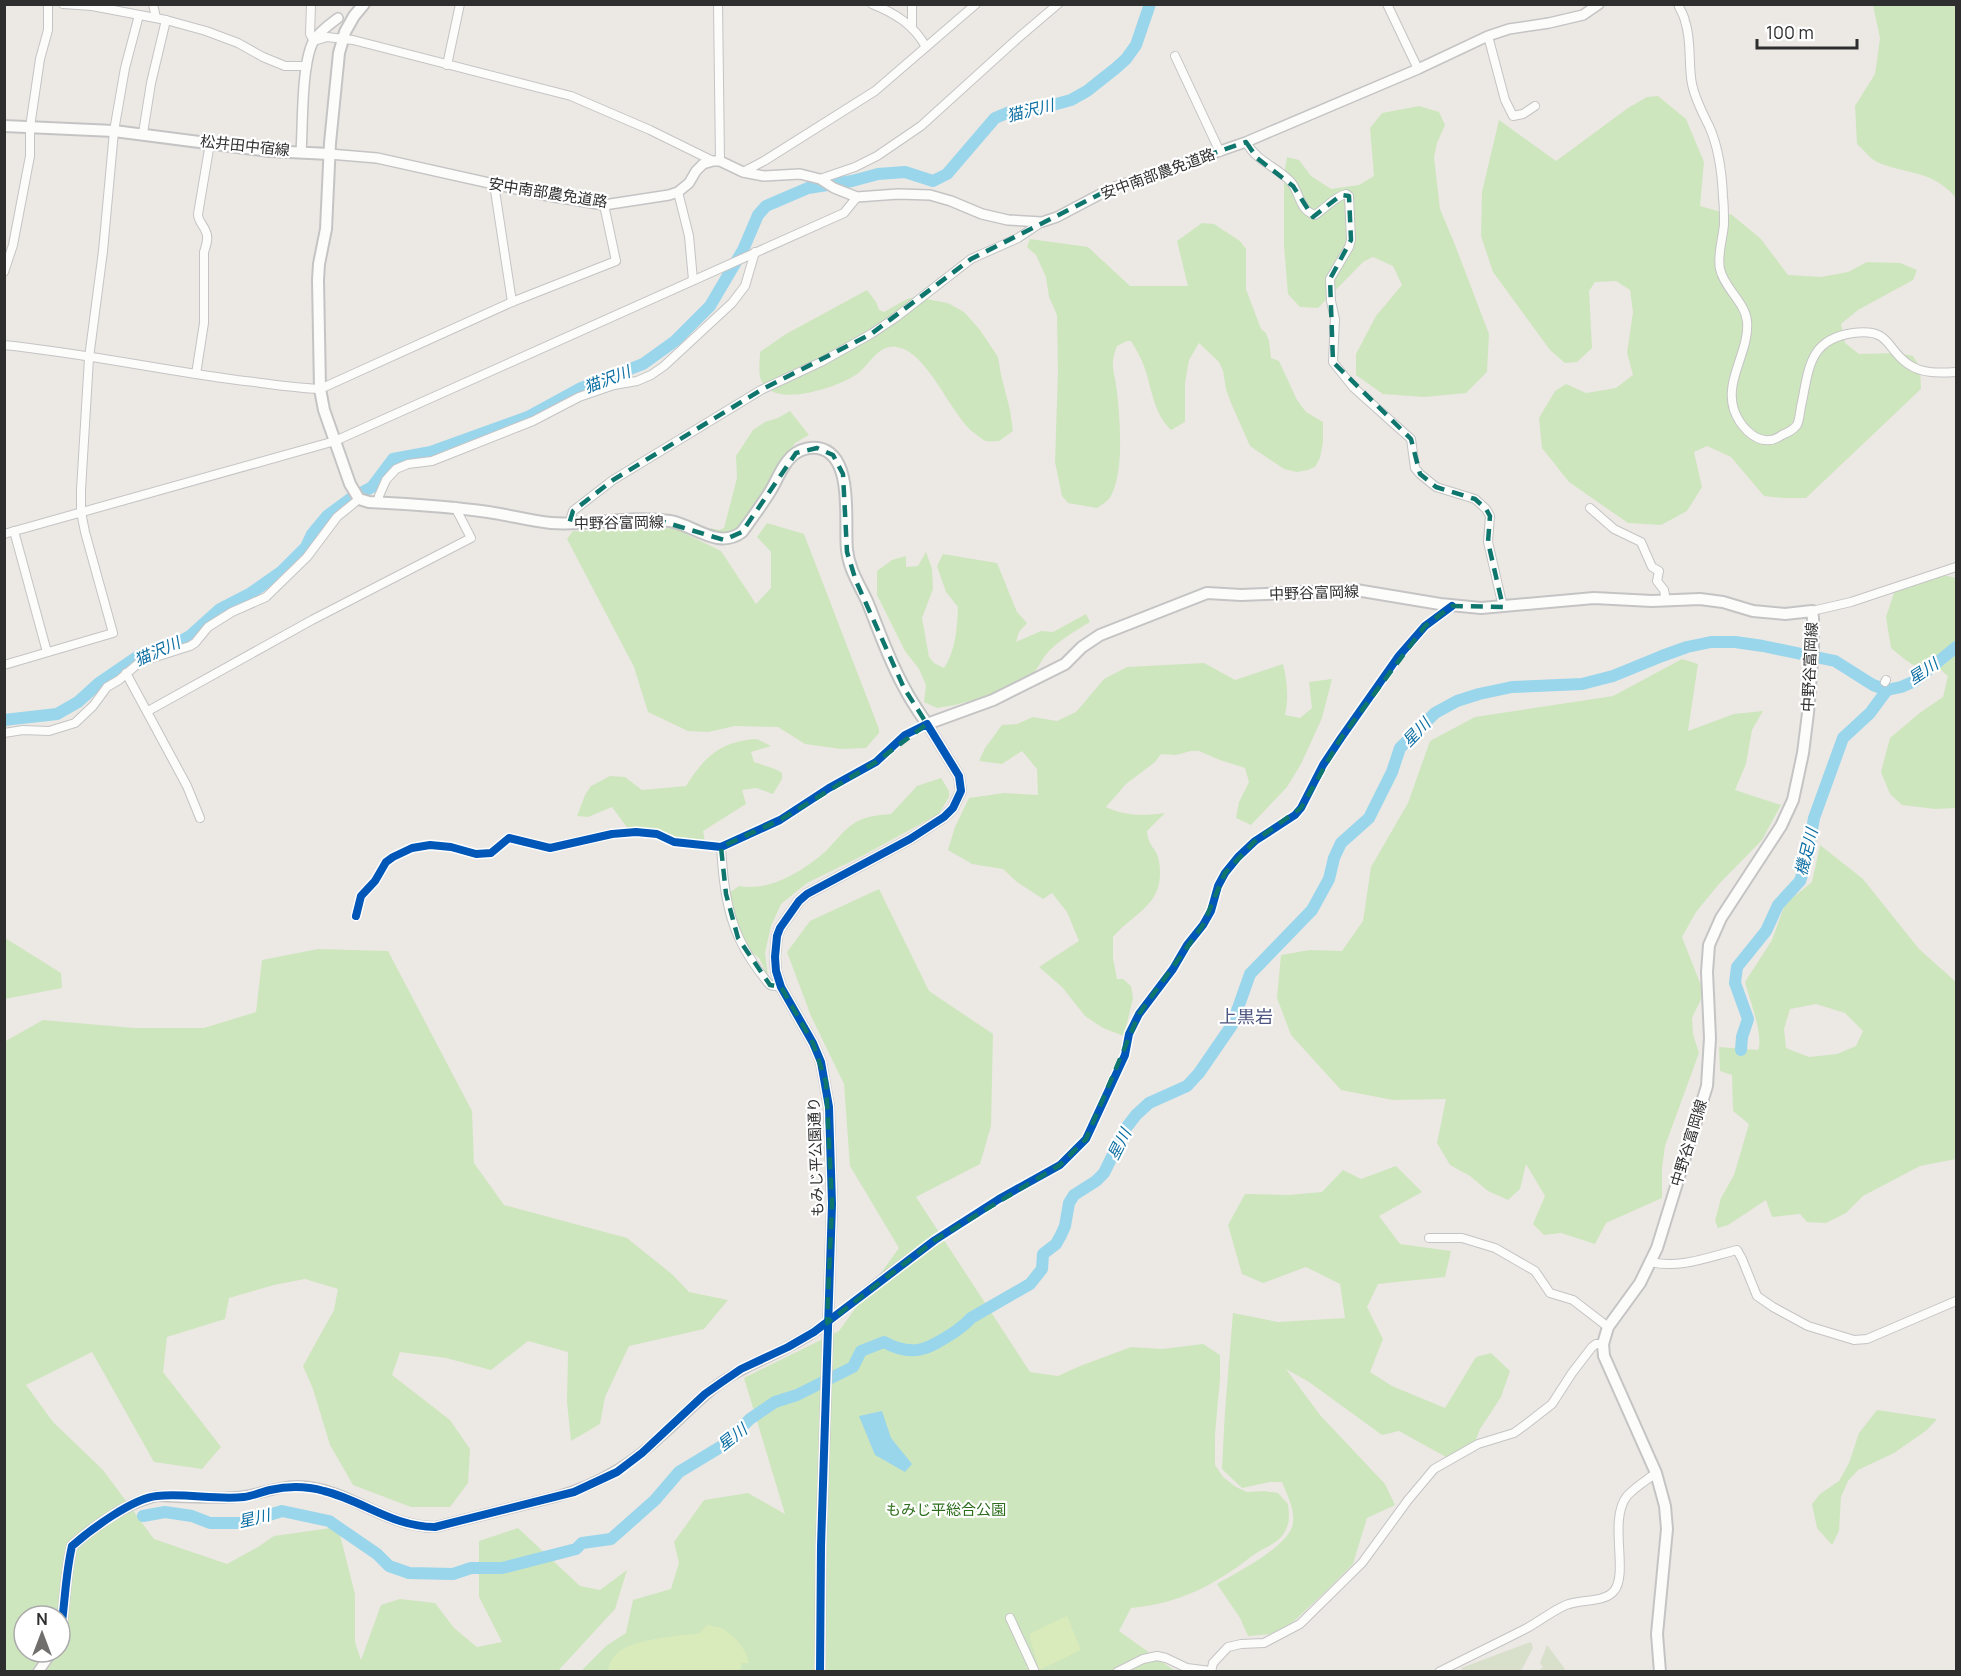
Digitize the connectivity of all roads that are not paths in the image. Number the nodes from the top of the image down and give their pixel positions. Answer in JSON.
{"nodes":[{"id":1,"x":48,"y":4,"type":"edge"},
{"id":2,"x":63,"y":4,"type":"edge"},
{"id":3,"x":153,"y":4,"type":"edge"},
{"id":4,"x":311,"y":4,"type":"edge"},
{"id":5,"x":364,"y":4,"type":"edge"},
{"id":6,"x":460,"y":4,"type":"edge"},
{"id":7,"x":718,"y":4,"type":"edge"},
{"id":8,"x":872,"y":4,"type":"edge"},
{"id":9,"x":912,"y":4,"type":"edge"},
{"id":10,"x":976,"y":4,"type":"edge"},
{"id":11,"x":1058,"y":4,"type":"edge"},
{"id":12,"x":1387,"y":4,"type":"edge"},
{"id":13,"x":1599,"y":4,"type":"edge"},
{"id":14,"x":1678,"y":4,"type":"edge"},
{"id":15,"x":139,"y":15,"type":"junction"},
{"id":16,"x":156,"y":18,"type":"junction"},
{"id":17,"x":339,"y":18,"type":"dead end"},
{"id":18,"x":166,"y":20,"type":"junction"},
{"id":19,"x":912,"y":26,"type":"junction"},
{"id":20,"x":1488,"y":36,"type":"junction"},
{"id":21,"x":342,"y":39,"type":"junction"},
{"id":22,"x":314,"y":41,"type":"junction"},
{"id":23,"x":926,"y":46,"type":"junction"},
{"id":24,"x":1175,"y":56,"type":"dead end"},
{"id":25,"x":447,"y":65,"type":"junction"},
{"id":26,"x":307,"y":66,"type":"junction"},
{"id":27,"x":1418,"y":69,"type":"junction"},
{"id":28,"x":1535,"y":106,"type":"dead end"},
{"id":29,"x":4,"y":126,"type":"edge"},
{"id":30,"x":30,"y":126,"type":"junction"},
{"id":31,"x":114,"y":130,"type":"junction"},
{"id":32,"x":143,"y":133,"type":"junction"},
{"id":33,"x":1246,"y":142,"type":"junction"},
{"id":34,"x":210,"y":143,"type":"junction"},
{"id":35,"x":301,"y":152,"type":"junction"},
{"id":36,"x":1220,"y":152,"type":"junction"},
{"id":37,"x":329,"y":154,"type":"junction"},
{"id":38,"x":716,"y":161,"type":"junction"},
{"id":39,"x":743,"y":172,"type":"junction"},
{"id":40,"x":820,"y":179,"type":"junction"},
{"id":41,"x":494,"y":184,"type":"junction"},
{"id":42,"x":678,"y":192,"type":"junction"},
{"id":43,"x":857,"y":197,"type":"junction"},
{"id":44,"x":604,"y":205,"type":"junction"},
{"id":45,"x":1042,"y":222,"type":"junction"},
{"id":46,"x":756,"y":252,"type":"junction"},
{"id":47,"x":4,"y":272,"type":"edge"},
{"id":48,"x":693,"y":280,"type":"junction"},
{"id":49,"x":512,"y":302,"type":"junction"},
{"id":50,"x":4,"y":345,"type":"edge"},
{"id":51,"x":89,"y":358,"type":"junction"},
{"id":52,"x":1956,"y":372,"type":"edge"},
{"id":53,"x":196,"y":374,"type":"junction"},
{"id":54,"x":320,"y":388,"type":"junction"},
{"id":55,"x":335,"y":441,"type":"junction"},
{"id":56,"x":357,"y":496,"type":"junction"},
{"id":57,"x":378,"y":502,"type":"junction"},
{"id":58,"x":455,"y":507,"type":"junction"},
{"id":59,"x":1590,"y":508,"type":"dead end"},
{"id":60,"x":81,"y":512,"type":"junction"},
{"id":61,"x":569,"y":524,"type":"junction"},
{"id":62,"x":14,"y":531,"type":"junction"},
{"id":63,"x":4,"y":534,"type":"edge"},
{"id":64,"x":1956,"y":567,"type":"edge"},
{"id":65,"x":1666,"y":601,"type":"junction"},
{"id":66,"x":1452,"y":606,"type":"junction"},
{"id":67,"x":1503,"y":607,"type":"junction"},
{"id":68,"x":1812,"y":611,"type":"junction"},
{"id":69,"x":47,"y":652,"type":"junction"},
{"id":70,"x":4,"y":665,"type":"edge"},
{"id":71,"x":126,"y":673,"type":"junction"},
{"id":72,"x":148,"y":711,"type":"junction"},
{"id":73,"x":927,"y":724,"type":"junction"},
{"id":74,"x":4,"y":733,"type":"edge"},
{"id":75,"x":200,"y":818,"type":"dead end"},
{"id":76,"x":721,"y":847,"type":"junction"},
{"id":77,"x":356,"y":916,"type":"dead end"},
{"id":78,"x":781,"y":987,"type":"junction"},
{"id":79,"x":1429,"y":1238,"type":"dead end"},
{"id":80,"x":1651,"y":1262,"type":"junction"},
{"id":81,"x":1956,"y":1300,"type":"edge"},
{"id":82,"x":827,"y":1323,"type":"junction"},
{"id":83,"x":1608,"y":1327,"type":"junction"},
{"id":84,"x":1603,"y":1344,"type":"junction"},
{"id":85,"x":1656,"y":1473,"type":"junction"},
{"id":86,"x":65,"y":1604,"type":"edge"},
{"id":87,"x":1010,"y":1617,"type":"dead end"},
{"id":88,"x":820,"y":1671,"type":"edge"},
{"id":89,"x":1035,"y":1671,"type":"edge"},
{"id":90,"x":1117,"y":1671,"type":"edge"},
{"id":91,"x":1210,"y":1671,"type":"edge"},
{"id":92,"x":1439,"y":1671,"type":"edge"},
{"id":93,"x":1659,"y":1671,"type":"edge"}],
"edges":[{"from":1,"to":30,"type":"street"},
{"from":2,"to":15,"type":"street"},
{"from":3,"to":16,"type":"street"},
{"from":4,"to":22,"type":"street"},
{"from":5,"to":21,"type":"main road"},
{"from":6,"to":25,"type":"street"},
{"from":7,"to":38,"type":"street"},
{"from":8,"to":19,"type":"street"},
{"from":9,"to":19,"type":"street"},
{"from":10,"to":23,"type":"street"},
{"from":11,"to":40,"type":"street"},
{"from":12,"to":27,"type":"street"},
{"from":13,"to":20,"type":"street","name":"安中南部農免道路"},
{"from":14,"to":52,"type":"street"},
{"from":15,"to":16,"type":"street"},
{"from":15,"to":31,"type":"street"},
{"from":16,"to":18,"type":"street"},
{"from":17,"to":22,"type":"street"},
{"from":18,"to":26,"type":"street"},
{"from":18,"to":32,"type":"street"},
{"from":19,"to":23,"type":"street"},
{"from":20,"to":27,"type":"street","name":"安中南部農免道路"},
{"from":20,"to":28,"type":"street"},
{"from":21,"to":22,"type":"street"},
{"from":21,"to":25,"type":"street"},
{"from":21,"to":37,"type":"main road"},
{"from":22,"to":26,"type":"street"},
{"from":23,"to":39,"type":"street"},
{"from":24,"to":36,"type":"street"},
{"from":25,"to":38,"type":"street"},
{"from":26,"to":35,"type":"street"},
{"from":27,"to":33,"type":"street","name":"安中南部農免道路"},
{"from":29,"to":30,"type":"main road","name":"松井田中宿線"},
{"from":30,"to":31,"type":"main road","name":"松井田中宿線"},
{"from":30,"to":47,"type":"street"},
{"from":31,"to":32,"type":"main road","name":"松井田中宿線"},
{"from":31,"to":51,"type":"street"},
{"from":32,"to":34,"type":"main road","name":"松井田中宿線"},
{"from":33,"to":36,"type":"street","name":"安中南部農免道路"},
{"from":33,"to":67,"type":"street"},
{"from":34,"to":35,"type":"main road","name":"松井田中宿線"},
{"from":34,"to":53,"type":"street"},
{"from":35,"to":37,"type":"main road","name":"松井田中宿線"},
{"from":36,"to":45,"type":"street","name":"安中南部農免道路"},
{"from":37,"to":41,"type":"street","name":"安中南部農免道路"},
{"from":37,"to":54,"type":"main road"},
{"from":38,"to":39,"type":"street","name":"安中南部農免道路"},
{"from":38,"to":42,"type":"street"},
{"from":39,"to":40,"type":"street","name":"安中南部農免道路"},
{"from":40,"to":43,"type":"street","name":"安中南部農免道路"},
{"from":41,"to":44,"type":"street","name":"安中南部農免道路"},
{"from":41,"to":49,"type":"street"},
{"from":42,"to":44,"type":"street","name":"安中南部農免道路"},
{"from":42,"to":48,"type":"street"},
{"from":43,"to":45,"type":"street","name":"安中南部農免道路"},
{"from":43,"to":46,"type":"street"},
{"from":44,"to":49,"type":"street"},
{"from":45,"to":61,"type":"street"},
{"from":46,"to":48,"type":"street"},
{"from":46,"to":57,"type":"street"},
{"from":48,"to":55,"type":"street"},
{"from":49,"to":54,"type":"street"},
{"from":50,"to":51,"type":"street"},
{"from":51,"to":53,"type":"street"},
{"from":51,"to":60,"type":"street"},
{"from":53,"to":54,"type":"street"},
{"from":54,"to":55,"type":"main road"},
{"from":55,"to":56,"type":"main road"},
{"from":55,"to":60,"type":"street"},
{"from":56,"to":57,"type":"main road","name":"中野谷富岡線"},
{"from":56,"to":71,"type":"street"},
{"from":57,"to":58,"type":"main road","name":"中野谷富岡線"},
{"from":58,"to":61,"type":"main road","name":"中野谷富岡線"},
{"from":58,"to":72,"type":"street"},
{"from":59,"to":65,"type":"street"},
{"from":60,"to":62,"type":"street"},
{"from":60,"to":69,"type":"street"},
{"from":61,"to":73,"type":"main road","name":"中野谷富岡線"},
{"from":62,"to":63,"type":"street"},
{"from":62,"to":69,"type":"street"},
{"from":64,"to":68,"type":"street"},
{"from":65,"to":67,"type":"main road","name":"中野谷富岡線"},
{"from":65,"to":68,"type":"main road","name":"中野谷富岡線"},
{"from":66,"to":67,"type":"main road","name":"中野谷富岡線"},
{"from":66,"to":73,"type":"main road","name":"中野谷富岡線"},
{"from":66,"to":82,"type":"street"},
{"from":68,"to":80,"type":"main road","name":"中野谷富岡線"},
{"from":69,"to":70,"type":"street"},
{"from":71,"to":72,"type":"street"},
{"from":71,"to":74,"type":"street"},
{"from":72,"to":75,"type":"street"},
{"from":73,"to":76,"type":"street"},
{"from":73,"to":78,"type":"street","name":"もみじ平公園通り"},
{"from":76,"to":77,"type":"street"},
{"from":76,"to":78,"type":"street"},
{"from":78,"to":82,"type":"street","name":"もみじ平公園通り"},
{"from":79,"to":83,"type":"street"},
{"from":80,"to":81,"type":"street"},
{"from":80,"to":83,"type":"main road","name":"中野谷富岡線"},
{"from":82,"to":86,"type":"street"},
{"from":82,"to":88,"type":"street","name":"もみじ平公園通り"},
{"from":83,"to":84,"type":"main road","name":"中野谷富岡線"},
{"from":84,"to":85,"type":"main road"},
{"from":84,"to":91,"type":"street"},
{"from":85,"to":92,"type":"street"},
{"from":85,"to":93,"type":"main road"},
{"from":87,"to":89,"type":"street"},
{"from":90,"to":91,"type":"street"}]}
